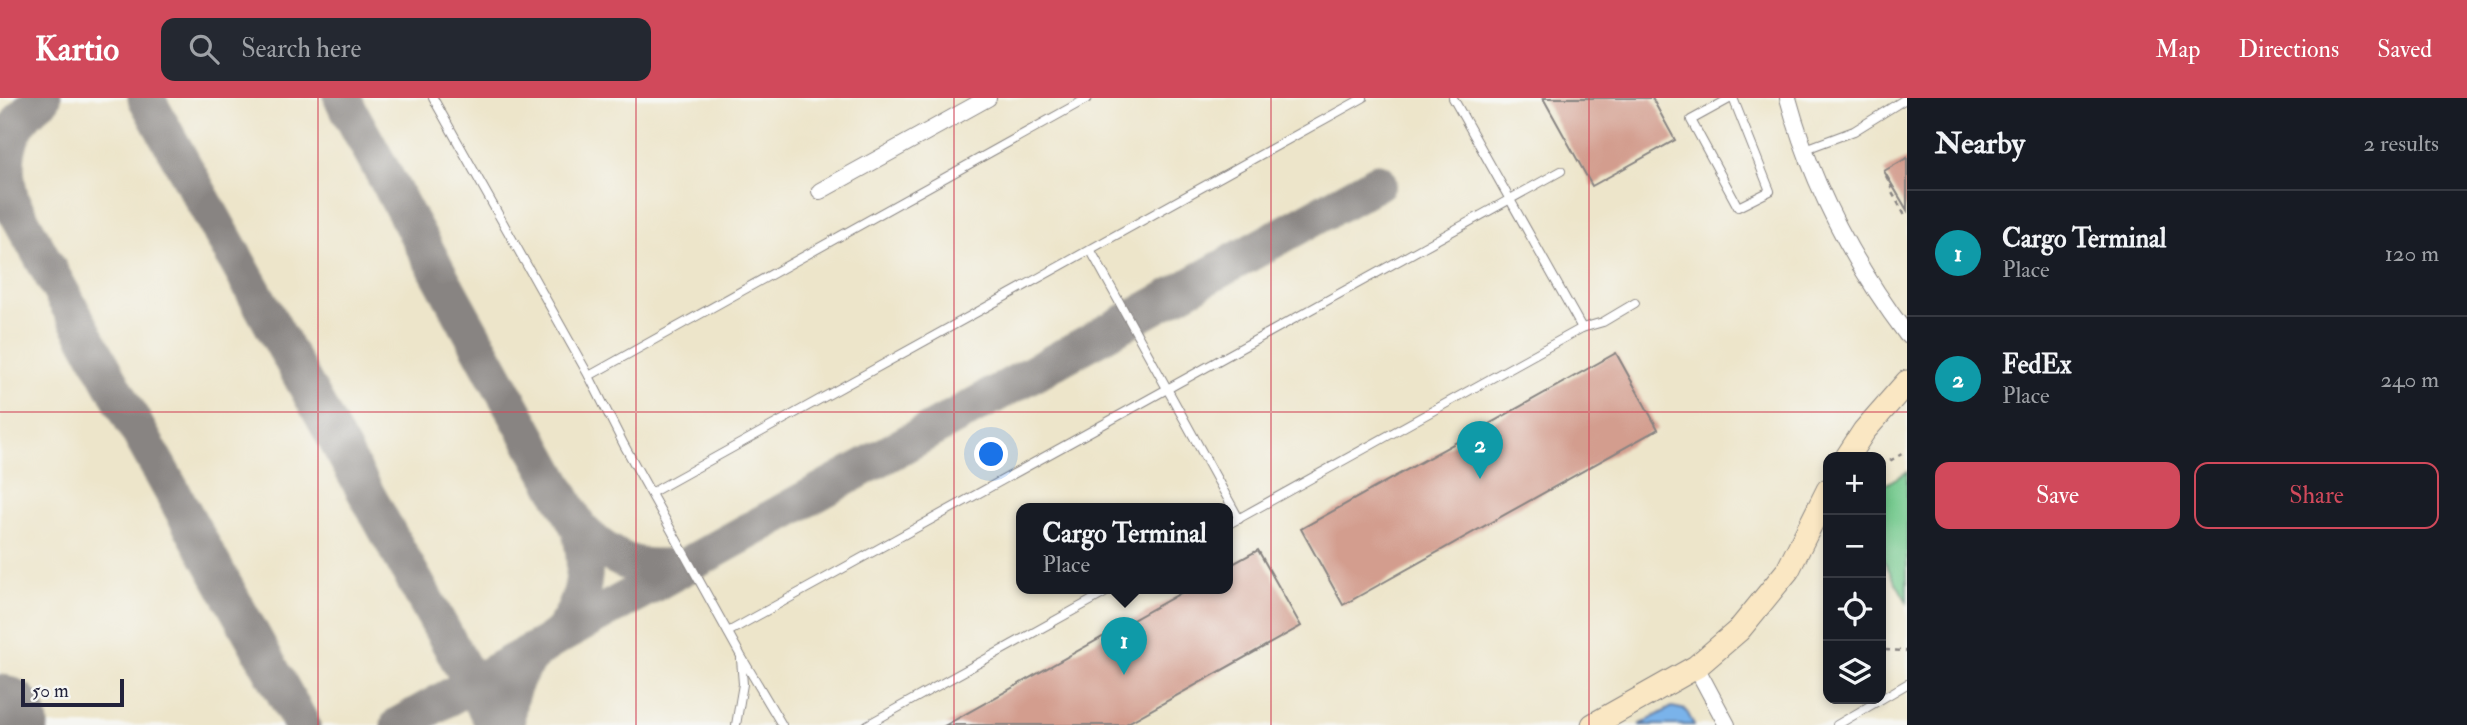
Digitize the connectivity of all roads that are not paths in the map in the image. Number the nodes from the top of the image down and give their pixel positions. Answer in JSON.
{"nodes":[{"id":1,"x":433,"y":98,"type":"edge"},
{"id":2,"x":988,"y":98,"type":"edge"},
{"id":3,"x":1088,"y":98,"type":"edge"},
{"id":4,"x":1363,"y":98,"type":"edge"},
{"id":5,"x":1452,"y":98,"type":"edge"},
{"id":6,"x":1732,"y":98,"type":"edge"},
{"id":7,"x":1788,"y":98,"type":"edge"},
{"id":8,"x":1907,"y":98,"type":"edge"},
{"id":9,"x":1803,"y":150,"type":"junction"},
{"id":10,"x":1561,"y":170,"type":"dead end"},
{"id":11,"x":820,"y":191,"type":"dead end"},
{"id":12,"x":1509,"y":200,"type":"junction"},
{"id":13,"x":1090,"y":249,"type":"junction"},
{"id":14,"x":1635,"y":303,"type":"dead end"},
{"id":15,"x":1582,"y":328,"type":"junction"},
{"id":16,"x":1907,"y":335,"type":"edge"},
{"id":17,"x":589,"y":376,"type":"junction"},
{"id":18,"x":1907,"y":382,"type":"edge"},
{"id":19,"x":1168,"y":389,"type":"junction"},
{"id":20,"x":1850,"y":452,"type":"edge"},
{"id":21,"x":651,"y":493,"type":"junction"},
{"id":22,"x":1823,"y":500,"type":"edge"},
{"id":23,"x":1230,"y":503,"type":"edge"},
{"id":24,"x":1233,"y":508,"type":"edge"},
{"id":25,"x":1239,"y":519,"type":"junction"},
{"id":26,"x":1233,"y":522,"type":"edge"},
{"id":27,"x":1103,"y":594,"type":"edge"},
{"id":28,"x":728,"y":632,"type":"junction"},
{"id":29,"x":741,"y":656,"type":"junction"},
{"id":30,"x":1696,"y":667,"type":"junction"},
{"id":31,"x":1907,"y":684,"type":"edge"},
{"id":32,"x":736,"y":725,"type":"edge"},
{"id":33,"x":782,"y":725,"type":"edge"},
{"id":34,"x":867,"y":725,"type":"edge"},
{"id":35,"x":1593,"y":725,"type":"edge"},
{"id":36,"x":1727,"y":725,"type":"edge"},
{"id":37,"x":1837,"y":725,"type":"edge"}],
"edges":[{"from":1,"to":17,"type":"lane"},
{"from":2,"to":11,"type":"street"},
{"from":3,"to":17,"type":"lane"},
{"from":4,"to":13,"type":"lane"},
{"from":5,"to":12,"type":"lane"},
{"from":6,"to":6,"type":"lane"},
{"from":7,"to":9,"type":"street"},
{"from":8,"to":9,"type":"lane"},
{"from":9,"to":16,"type":"street"},
{"from":10,"to":12,"type":"lane"},
{"from":12,"to":15,"type":"lane"},
{"from":12,"to":19,"type":"lane"},
{"from":13,"to":19,"type":"lane"},
{"from":13,"to":21,"type":"lane"},
{"from":14,"to":15,"type":"lane"},
{"from":15,"to":25,"type":"lane"},
{"from":17,"to":21,"type":"lane"},
{"from":18,"to":20,"type":"street"},
{"from":19,"to":23,"type":"lane"},
{"from":19,"to":28,"type":"lane"},
{"from":21,"to":28,"type":"lane"},
{"from":22,"to":30,"type":"street"},
{"from":24,"to":25,"type":"lane"},
{"from":25,"to":26,"type":"lane"},
{"from":27,"to":34,"type":"lane"},
{"from":28,"to":29,"type":"lane"},
{"from":29,"to":32,"type":"lane"},
{"from":29,"to":33,"type":"lane"},
{"from":30,"to":35,"type":"street"},
{"from":30,"to":36,"type":"street"},
{"from":31,"to":37,"type":"lane"}]}
